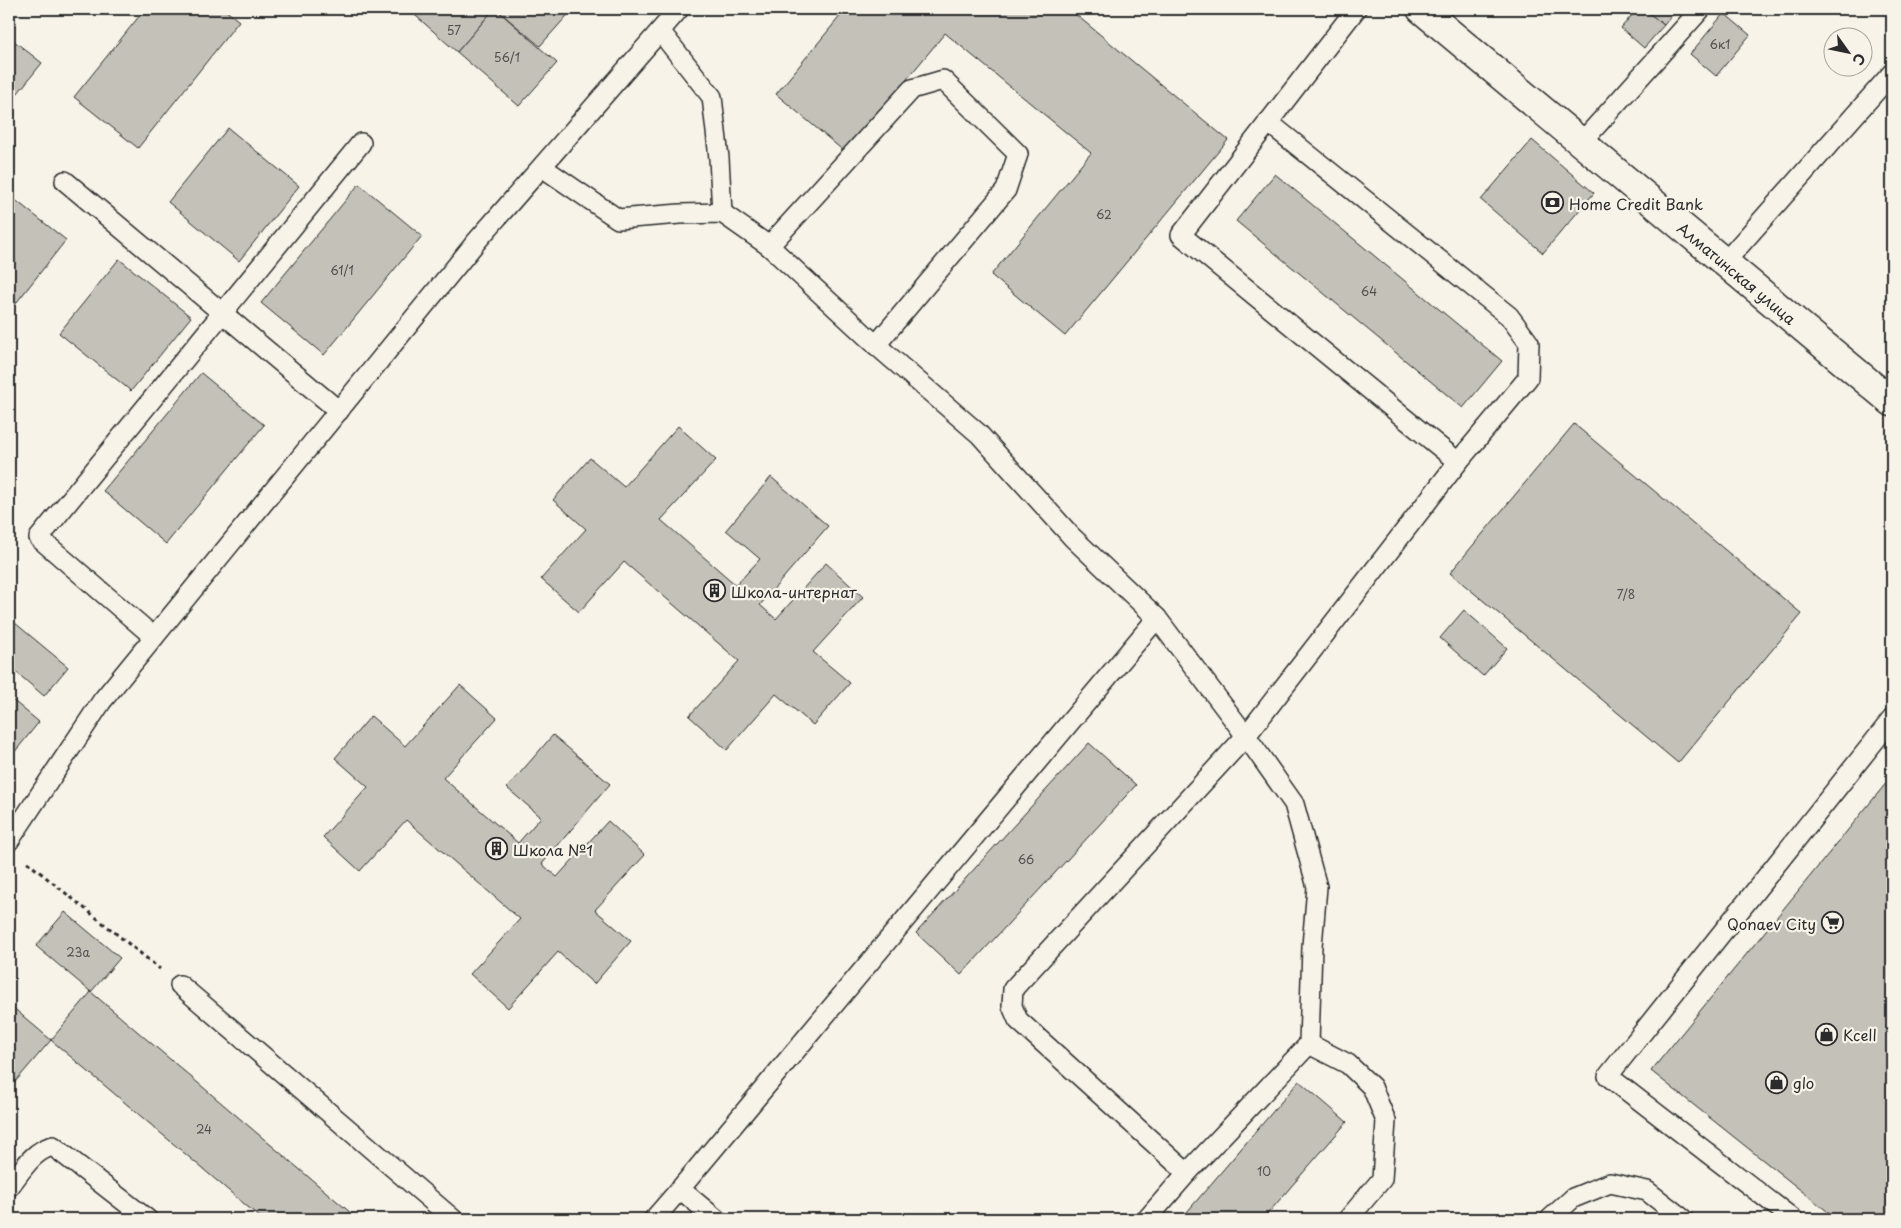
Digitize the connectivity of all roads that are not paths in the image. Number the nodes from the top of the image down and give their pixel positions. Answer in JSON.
{"nodes":[{"id":1,"x":679,"y":9,"type":"edge"},
{"id":2,"x":1356,"y":9,"type":"edge"},
{"id":3,"x":1421,"y":9,"type":"edge"},
{"id":4,"x":1701,"y":9,"type":"edge"},
{"id":5,"x":660,"y":31,"type":"junction"},
{"id":6,"x":1889,"y":83,"type":"edge"},
{"id":7,"x":1268,"y":122,"type":"junction"},
{"id":8,"x":361,"y":143,"type":"dead end"},
{"id":9,"x":1581,"y":143,"type":"junction"},
{"id":10,"x":542,"y":167,"type":"junction"},
{"id":11,"x":65,"y":181,"type":"dead end"},
{"id":12,"x":722,"y":214,"type":"junction"},
{"id":13,"x":769,"y":246,"type":"junction"},
{"id":14,"x":1724,"y":262,"type":"junction"},
{"id":15,"x":222,"y":313,"type":"junction"},
{"id":16,"x":876,"y":345,"type":"junction"},
{"id":17,"x":1892,"y":402,"type":"edge"},
{"id":18,"x":339,"y":411,"type":"junction"},
{"id":19,"x":1458,"y":462,"type":"junction"},
{"id":20,"x":1157,"y":618,"type":"junction"},
{"id":21,"x":154,"y":637,"type":"junction"},
{"id":22,"x":1892,"y":719,"type":"edge"},
{"id":23,"x":1246,"y":736,"type":"junction"},
{"id":24,"x":9,"y":841,"type":"edge"},
{"id":25,"x":180,"y":985,"type":"road end"},
{"id":26,"x":1309,"y":1044,"type":"junction"},
{"id":27,"x":1187,"y":1173,"type":"junction"},
{"id":28,"x":9,"y":1187,"type":"edge"},
{"id":29,"x":680,"y":1189,"type":"junction"},
{"id":30,"x":147,"y":1219,"type":"edge"},
{"id":31,"x":454,"y":1219,"type":"edge"},
{"id":32,"x":654,"y":1219,"type":"edge"},
{"id":33,"x":716,"y":1219,"type":"edge"},
{"id":34,"x":1147,"y":1219,"type":"edge"},
{"id":35,"x":1348,"y":1219,"type":"edge"},
{"id":36,"x":1550,"y":1219,"type":"edge"},
{"id":37,"x":1682,"y":1219,"type":"edge"},
{"id":38,"x":1793,"y":1219,"type":"edge"}],
"edges":[{"from":1,"to":5,"type":"lane"},
{"from":2,"to":7,"type":"lane"},
{"from":3,"to":9,"type":"street","name":"Алматинская улица"},
{"from":4,"to":9,"type":"lane"},
{"from":5,"to":10,"type":"lane"},
{"from":5,"to":12,"type":"lane"},
{"from":6,"to":14,"type":"lane"},
{"from":7,"to":19,"type":"lane"},
{"from":7,"to":19,"type":"lane"},
{"from":8,"to":15,"type":"lane"},
{"from":9,"to":14,"type":"street","name":"Алматинская улица"},
{"from":10,"to":12,"type":"lane"},
{"from":10,"to":18,"type":"lane"},
{"from":11,"to":15,"type":"lane"},
{"from":12,"to":13,"type":"lane"},
{"from":13,"to":16,"type":"lane"},
{"from":13,"to":16,"type":"lane"},
{"from":14,"to":17,"type":"street","name":"Алматинская улица"},
{"from":15,"to":18,"type":"lane"},
{"from":15,"to":21,"type":"lane"},
{"from":16,"to":20,"type":"lane"},
{"from":18,"to":21,"type":"lane"},
{"from":19,"to":23,"type":"lane"},
{"from":20,"to":23,"type":"lane"},
{"from":20,"to":29,"type":"lane"},
{"from":21,"to":24,"type":"lane"},
{"from":22,"to":38,"type":"lane"},
{"from":23,"to":26,"type":"lane"},
{"from":23,"to":27,"type":"lane"},
{"from":25,"to":31,"type":"lane"},
{"from":26,"to":27,"type":"lane"},
{"from":26,"to":35,"type":"lane"},
{"from":27,"to":34,"type":"lane"},
{"from":28,"to":30,"type":"lane"},
{"from":29,"to":32,"type":"lane"},
{"from":29,"to":33,"type":"lane"},
{"from":36,"to":37,"type":"lane"}]}
